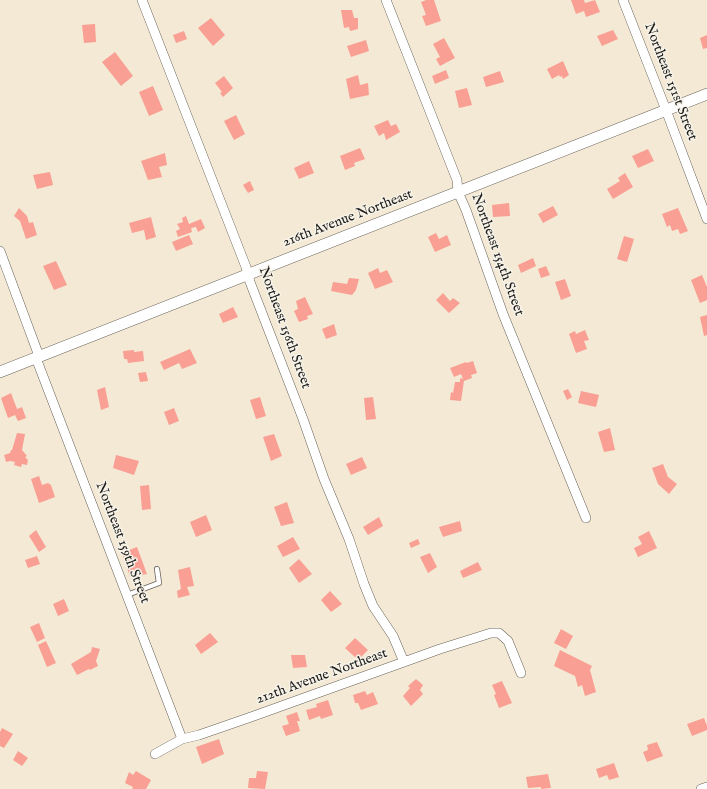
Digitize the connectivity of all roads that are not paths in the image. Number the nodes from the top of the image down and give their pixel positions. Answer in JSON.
{"nodes":[{"id":1,"x":142,"y":0,"type":"edge"},
{"id":2,"x":386,"y":0,"type":"edge"},
{"id":3,"x":623,"y":0,"type":"edge"},
{"id":4,"x":707,"y":94,"type":"edge"},
{"id":5,"x":666,"y":110,"type":"junction"},
{"id":6,"x":458,"y":192,"type":"junction"},
{"id":7,"x":707,"y":219,"type":"edge"},
{"id":8,"x":0,"y":251,"type":"edge"},
{"id":9,"x":248,"y":274,"type":"junction"},
{"id":10,"x":37,"y":357,"type":"junction"},
{"id":11,"x":0,"y":372,"type":"edge"},
{"id":12,"x":586,"y":518,"type":"dead end"},
{"id":13,"x":157,"y":569,"type":"dead end"},
{"id":14,"x":127,"y":595,"type":"junction"},
{"id":15,"x":404,"y":662,"type":"junction"},
{"id":16,"x":521,"y":673,"type":"dead end"},
{"id":17,"x":182,"y":739,"type":"junction"},
{"id":18,"x":156,"y":754,"type":"dead end"},
{"id":19,"x":707,"y":787,"type":"edge"},
{"id":20,"x":701,"y":789,"type":"edge"}],
"edges":[{"from":1,"to":9,"type":"street","name":"Northeast 156th Street"},
{"from":2,"to":6,"type":"street","name":"Northeast 154th Street"},
{"from":3,"to":5,"type":"street","name":"Northeast 151st Street"},
{"from":4,"to":5,"type":"street","name":"216th Avenue Northeast"},
{"from":5,"to":6,"type":"street","name":"216th Avenue Northeast"},
{"from":5,"to":7,"type":"street","name":"Northeast 151st Street"},
{"from":6,"to":9,"type":"street","name":"216th Avenue Northeast"},
{"from":6,"to":12,"type":"street","name":"Northeast 154th Street"},
{"from":8,"to":10,"type":"street","name":"Northeast 159th Street"},
{"from":9,"to":10,"type":"street","name":"216th Avenue Northeast"},
{"from":9,"to":15,"type":"street","name":"Northeast 156th Street"},
{"from":10,"to":11,"type":"street","name":"216th Avenue Northeast"},
{"from":10,"to":14,"type":"street","name":"Northeast 159th Street"},
{"from":13,"to":14,"type":"lane"},
{"from":14,"to":17,"type":"street","name":"Northeast 159th Street"},
{"from":15,"to":16,"type":"street","name":"212th Avenue Northeast"},
{"from":15,"to":17,"type":"street","name":"212th Avenue Northeast"},
{"from":17,"to":18,"type":"street","name":"212th Avenue Northeast"},
{"from":19,"to":20,"type":"street"}]}
